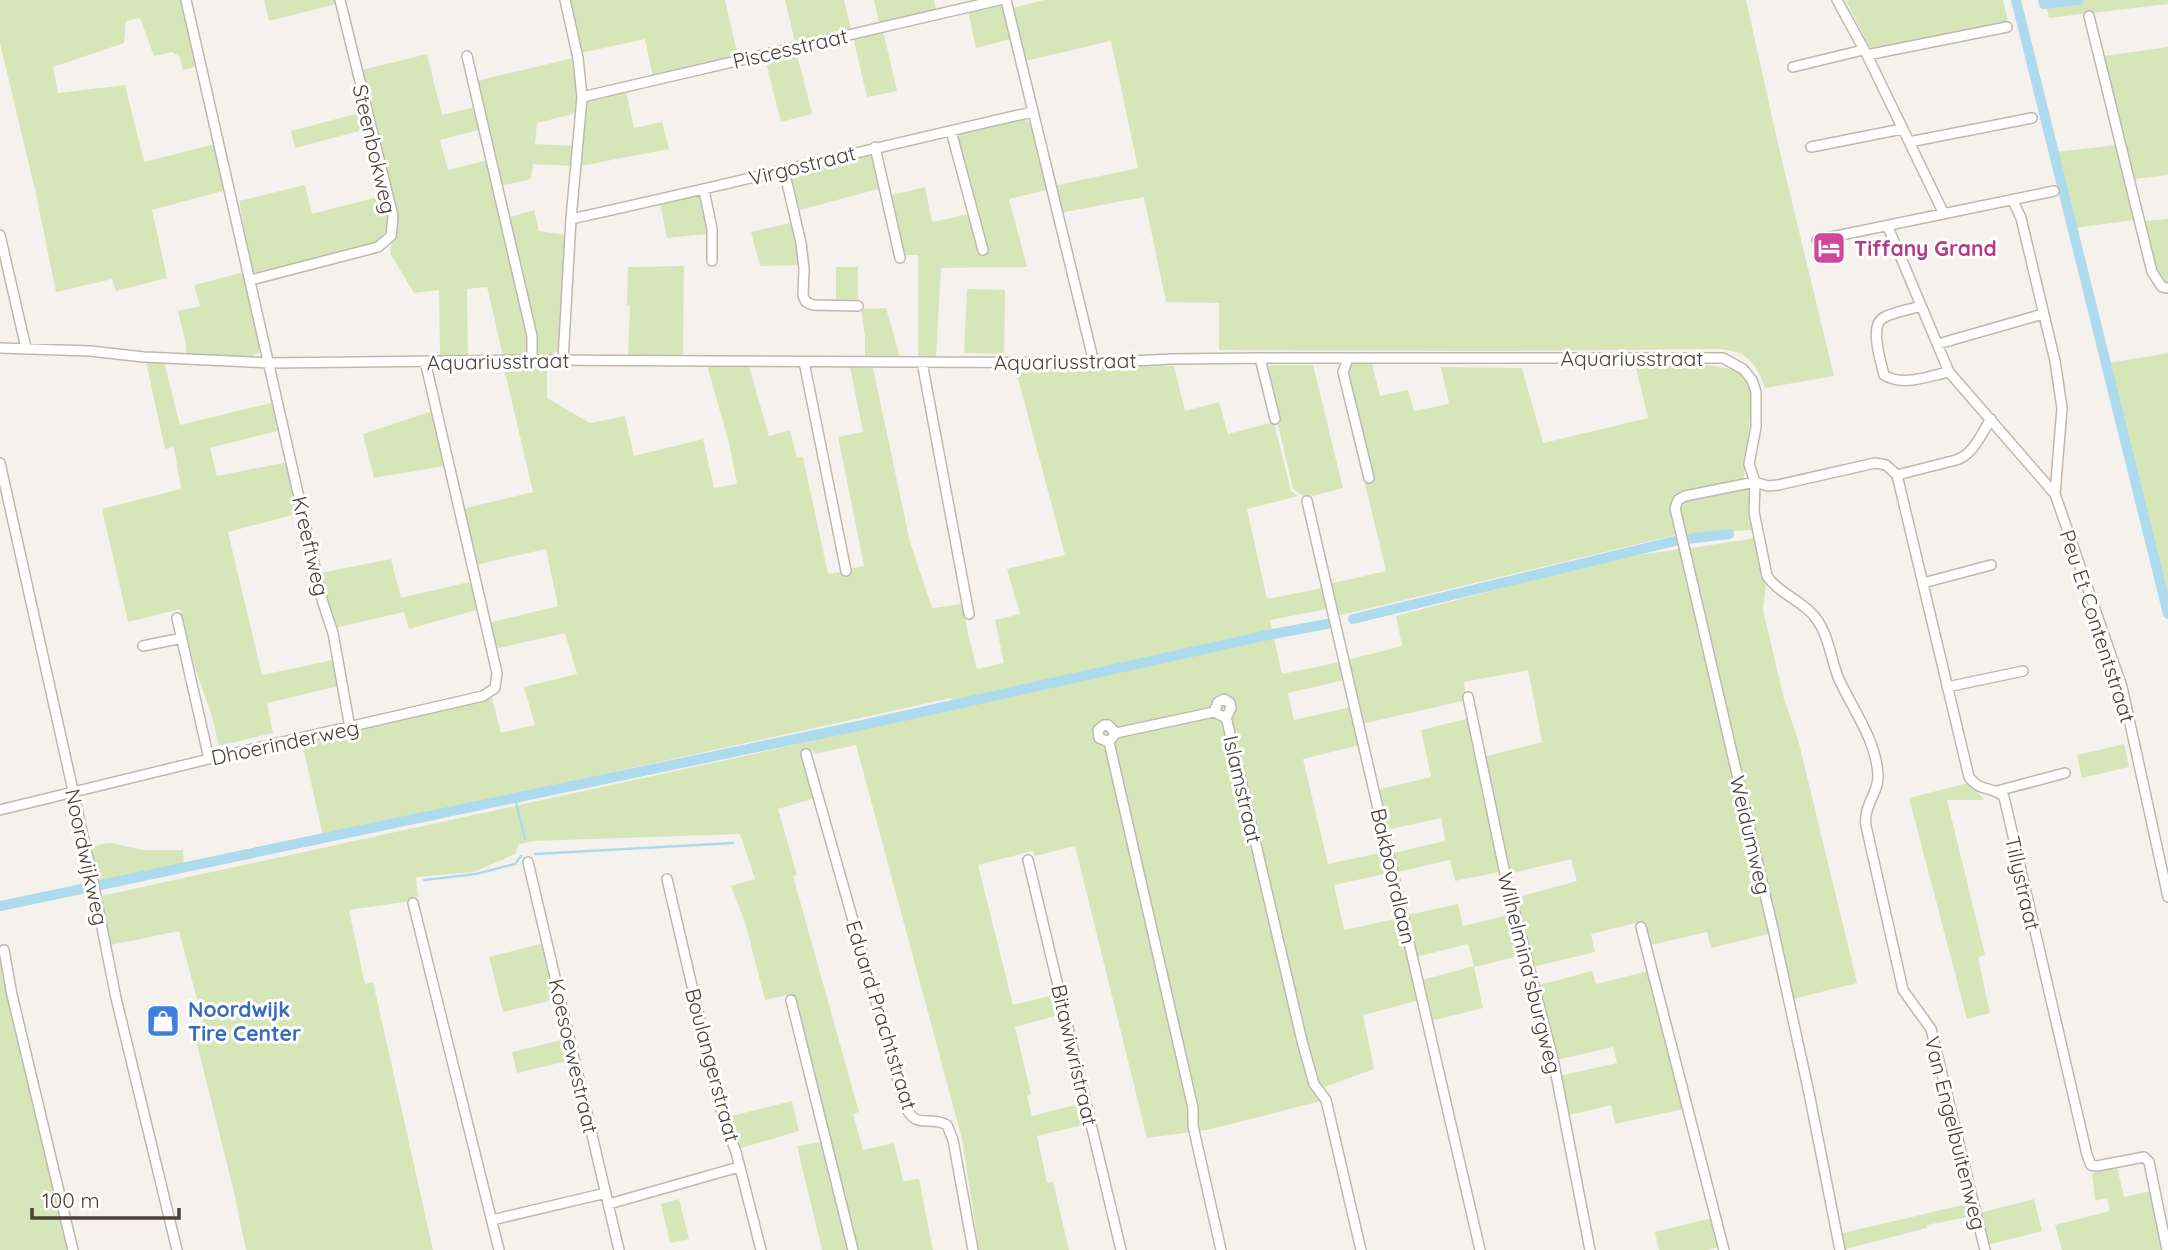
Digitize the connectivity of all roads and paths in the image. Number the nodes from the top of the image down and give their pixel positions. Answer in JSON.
{"nodes":[{"id":1,"x":186,"y":0,"type":"edge"},
{"id":2,"x":341,"y":0,"type":"edge"},
{"id":3,"x":565,"y":0,"type":"edge"},
{"id":4,"x":999,"y":0,"type":"edge"},
{"id":5,"x":1006,"y":0,"type":"edge"},
{"id":6,"x":1837,"y":0,"type":"edge"},
{"id":7,"x":2089,"y":16,"type":"dead end"},
{"id":8,"x":2007,"y":27,"type":"dead end"},
{"id":9,"x":1865,"y":52,"type":"junction"},
{"id":10,"x":467,"y":56,"type":"dead end"},
{"id":11,"x":1793,"y":67,"type":"dead end"},
{"id":12,"x":582,"y":97,"type":"junction"},
{"id":13,"x":1032,"y":112,"type":"junction"},
{"id":14,"x":2032,"y":118,"type":"dead end"},
{"id":15,"x":1902,"y":129,"type":"junction"},
{"id":16,"x":951,"y":131,"type":"junction"},
{"id":17,"x":1909,"y":142,"type":"junction"},
{"id":18,"x":875,"y":147,"type":"junction"},
{"id":19,"x":1811,"y":147,"type":"dead end"},
{"id":20,"x":784,"y":170,"type":"junction"},
{"id":21,"x":704,"y":190,"type":"junction"},
{"id":22,"x":2054,"y":191,"type":"dead end"},
{"id":23,"x":2013,"y":201,"type":"junction"},
{"id":24,"x":1944,"y":214,"type":"junction"},
{"id":25,"x":571,"y":219,"type":"junction"},
{"id":26,"x":1888,"y":227,"type":"junction"},
{"id":27,"x":0,"y":235,"type":"edge"},
{"id":28,"x":1817,"y":240,"type":"dead end"},
{"id":29,"x":983,"y":250,"type":"dead end"},
{"id":30,"x":900,"y":258,"type":"dead end"},
{"id":31,"x":712,"y":261,"type":"dead end"},
{"id":32,"x":251,"y":280,"type":"junction"},
{"id":33,"x":2168,"y":288,"type":"edge"},
{"id":34,"x":858,"y":306,"type":"dead end"},
{"id":35,"x":1920,"y":306,"type":"junction"},
{"id":36,"x":2043,"y":314,"type":"junction"},
{"id":37,"x":1938,"y":344,"type":"junction"},
{"id":38,"x":0,"y":348,"type":"edge"},
{"id":39,"x":26,"y":348,"type":"junction"},
{"id":40,"x":1260,"y":358,"type":"junction"},
{"id":41,"x":1348,"y":359,"type":"junction"},
{"id":42,"x":533,"y":360,"type":"junction"},
{"id":43,"x":563,"y":360,"type":"junction"},
{"id":44,"x":425,"y":362,"type":"junction"},
{"id":45,"x":804,"y":362,"type":"junction"},
{"id":46,"x":922,"y":362,"type":"junction"},
{"id":47,"x":270,"y":363,"type":"junction"},
{"id":48,"x":1094,"y":363,"type":"junction"},
{"id":49,"x":1949,"y":372,"type":"junction"},
{"id":50,"x":1275,"y":419,"type":"dead end"},
{"id":51,"x":1991,"y":419,"type":"junction"},
{"id":52,"x":0,"y":463,"type":"edge"},
{"id":53,"x":1897,"y":475,"type":"junction"},
{"id":54,"x":1369,"y":478,"type":"dead end"},
{"id":55,"x":1755,"y":482,"type":"junction"},
{"id":56,"x":2055,"y":494,"type":"junction"},
{"id":57,"x":1307,"y":501,"type":"dead end"},
{"id":58,"x":1992,"y":565,"type":"dead end"},
{"id":59,"x":846,"y":570,"type":"dead end"},
{"id":60,"x":1923,"y":583,"type":"junction"},
{"id":61,"x":969,"y":614,"type":"dead end"},
{"id":62,"x":177,"y":618,"type":"dead end"},
{"id":63,"x":182,"y":638,"type":"junction"},
{"id":64,"x":144,"y":646,"type":"dead end"},
{"id":65,"x":2023,"y":671,"type":"dead end"},
{"id":66,"x":1947,"y":687,"type":"junction"},
{"id":67,"x":1468,"y":697,"type":"dead end"},
{"id":68,"x":1214,"y":712,"type":"junction"},
{"id":69,"x":1226,"y":718,"type":"junction"},
{"id":70,"x":351,"y":728,"type":"junction"},
{"id":71,"x":1116,"y":733,"type":"junction"},
{"id":72,"x":1109,"y":742,"type":"junction"},
{"id":73,"x":806,"y":754,"type":"dead end"},
{"id":74,"x":209,"y":759,"type":"junction"},
{"id":75,"x":2065,"y":773,"type":"dead end"},
{"id":76,"x":1997,"y":791,"type":"junction"},
{"id":77,"x":73,"y":792,"type":"junction"},
{"id":78,"x":0,"y":810,"type":"edge"},
{"id":79,"x":1028,"y":860,"type":"dead end"},
{"id":80,"x":528,"y":862,"type":"dead end"},
{"id":81,"x":667,"y":879,"type":"dead end"},
{"id":82,"x":2168,"y":897,"type":"edge"},
{"id":83,"x":413,"y":903,"type":"dead end"},
{"id":84,"x":1641,"y":926,"type":"dead end"},
{"id":85,"x":4,"y":950,"type":"dead end"},
{"id":86,"x":791,"y":1000,"type":"dead end"},
{"id":87,"x":739,"y":1167,"type":"junction"},
{"id":88,"x":606,"y":1193,"type":"junction"},
{"id":89,"x":609,"y":1204,"type":"junction"},
{"id":90,"x":492,"y":1220,"type":"junction"},
{"id":91,"x":73,"y":1250,"type":"edge"},
{"id":92,"x":177,"y":1250,"type":"edge"},
{"id":93,"x":499,"y":1250,"type":"edge"},
{"id":94,"x":619,"y":1250,"type":"edge"},
{"id":95,"x":761,"y":1250,"type":"edge"},
{"id":96,"x":853,"y":1250,"type":"edge"},
{"id":97,"x":973,"y":1250,"type":"edge"},
{"id":98,"x":1121,"y":1250,"type":"edge"},
{"id":99,"x":1221,"y":1250,"type":"edge"},
{"id":100,"x":1361,"y":1250,"type":"edge"},
{"id":101,"x":1480,"y":1250,"type":"edge"},
{"id":102,"x":1590,"y":1250,"type":"edge"},
{"id":103,"x":1724,"y":1250,"type":"edge"},
{"id":104,"x":1840,"y":1250,"type":"edge"},
{"id":105,"x":1985,"y":1250,"type":"edge"},
{"id":106,"x":2167,"y":1250,"type":"edge"}],
"edges":[{"from":1,"to":32,"type":"street","name":"Kreeftweg"},
{"from":2,"to":32,"type":"street","name":"Steenbokweg"},
{"from":3,"to":12,"type":"street"},
{"from":4,"to":12,"type":"street","name":"Piscesstraat"},
{"from":5,"to":13,"type":"street"},
{"from":6,"to":9,"type":"street"},
{"from":7,"to":33,"type":"street"},
{"from":8,"to":9,"type":"street"},
{"from":9,"to":11,"type":"street"},
{"from":9,"to":15,"type":"street"},
{"from":10,"to":42,"type":"street"},
{"from":12,"to":25,"type":"street"},
{"from":13,"to":16,"type":"street","name":"Virgostraat"},
{"from":13,"to":48,"type":"street"},
{"from":14,"to":17,"type":"street"},
{"from":15,"to":17,"type":"street"},
{"from":15,"to":19,"type":"street"},
{"from":16,"to":18,"type":"street","name":"Virgostraat"},
{"from":16,"to":29,"type":"street"},
{"from":17,"to":24,"type":"street"},
{"from":18,"to":20,"type":"street","name":"Virgostraat"},
{"from":18,"to":30,"type":"street"},
{"from":20,"to":21,"type":"street","name":"Virgostraat"},
{"from":20,"to":34,"type":"street"},
{"from":21,"to":25,"type":"street","name":"Virgostraat"},
{"from":21,"to":31,"type":"street"},
{"from":22,"to":23,"type":"street"},
{"from":23,"to":24,"type":"street"},
{"from":23,"to":36,"type":"street"},
{"from":24,"to":26,"type":"street"},
{"from":25,"to":43,"type":"street"},
{"from":26,"to":28,"type":"street"},
{"from":26,"to":35,"type":"street"},
{"from":27,"to":39,"type":"street"},
{"from":32,"to":47,"type":"street","name":"Kreeftweg"},
{"from":35,"to":37,"type":"street"},
{"from":35,"to":49,"type":"street"},
{"from":36,"to":37,"type":"street"},
{"from":36,"to":56,"type":"street"},
{"from":37,"to":49,"type":"street"},
{"from":38,"to":39,"type":"street","name":"Aquariusstraat"},
{"from":39,"to":47,"type":"street","name":"Aquariusstraat"},
{"from":40,"to":41,"type":"street","name":"Aquariusstraat"},
{"from":40,"to":48,"type":"street","name":"Aquariusstraat"},
{"from":40,"to":50,"type":"street"},
{"from":41,"to":54,"type":"street"},
{"from":41,"to":55,"type":"street","name":"Aquariusstraat"},
{"from":42,"to":43,"type":"street","name":"Aquariusstraat"},
{"from":42,"to":44,"type":"street","name":"Aquariusstraat"},
{"from":43,"to":45,"type":"street","name":"Aquariusstraat"},
{"from":44,"to":47,"type":"street","name":"Aquariusstraat"},
{"from":44,"to":70,"type":"street","name":"Dhoerinderweg"},
{"from":45,"to":46,"type":"street","name":"Aquariusstraat"},
{"from":45,"to":59,"type":"street"},
{"from":46,"to":48,"type":"street","name":"Aquariusstraat"},
{"from":46,"to":61,"type":"street"},
{"from":47,"to":70,"type":"street","name":"Kreeftweg"},
{"from":49,"to":51,"type":"street","name":"Peu Et Contentstraat"},
{"from":51,"to":53,"type":"street"},
{"from":51,"to":56,"type":"street","name":"Peu Et Contentstraat"},
{"from":52,"to":77,"type":"street","name":"Noordwijkweg"},
{"from":53,"to":55,"type":"street"},
{"from":53,"to":60,"type":"street"},
{"from":55,"to":104,"type":"street","name":"Weidumweg"},
{"from":55,"to":105,"type":"street","name":"Van Engelbuitenweg"},
{"from":56,"to":82,"type":"street","name":"Peu Et Contentstraat"},
{"from":57,"to":101,"type":"street","name":"Bakboordlaan"},
{"from":58,"to":60,"type":"street"},
{"from":60,"to":66,"type":"street"},
{"from":62,"to":63,"type":"street"},
{"from":63,"to":64,"type":"street"},
{"from":63,"to":74,"type":"street"},
{"from":65,"to":66,"type":"street"},
{"from":66,"to":76,"type":"street"},
{"from":67,"to":102,"type":"street","name":"Wilhelmina'sburgweg"},
{"from":68,"to":69,"type":"street","name":"Islamstraat"},
{"from":68,"to":69,"type":"street"},
{"from":68,"to":71,"type":"street","name":"Islamstraat"},
{"from":69,"to":100,"type":"street","name":"Islamstraat"},
{"from":70,"to":74,"type":"street","name":"Dhoerinderweg"},
{"from":71,"to":72,"type":"street"},
{"from":71,"to":72,"type":"street"},
{"from":72,"to":99,"type":"street"},
{"from":73,"to":97,"type":"street","name":"Eduard Prachtstraat"},
{"from":74,"to":77,"type":"street","name":"Dhoerinderweg"},
{"from":75,"to":76,"type":"street"},
{"from":76,"to":106,"type":"street","name":"Tillystraat"},
{"from":77,"to":78,"type":"street","name":"Dhoerinderweg"},
{"from":77,"to":92,"type":"street","name":"Noordwijkweg"},
{"from":79,"to":98,"type":"street","name":"Bitawiwristraat"},
{"from":80,"to":88,"type":"street","name":"Koesoewestraat"},
{"from":81,"to":87,"type":"street","name":"Boulangerstraat"},
{"from":83,"to":90,"type":"street"},
{"from":84,"to":103,"type":"street"},
{"from":85,"to":91,"type":"street"},
{"from":86,"to":96,"type":"street"},
{"from":87,"to":89,"type":"street"},
{"from":87,"to":95,"type":"street","name":"Boulangerstraat"},
{"from":88,"to":89,"type":"street","name":"Koesoewestraat"},
{"from":88,"to":90,"type":"street"},
{"from":89,"to":94,"type":"street","name":"Koesoewestraat"},
{"from":90,"to":93,"type":"street"}]}
